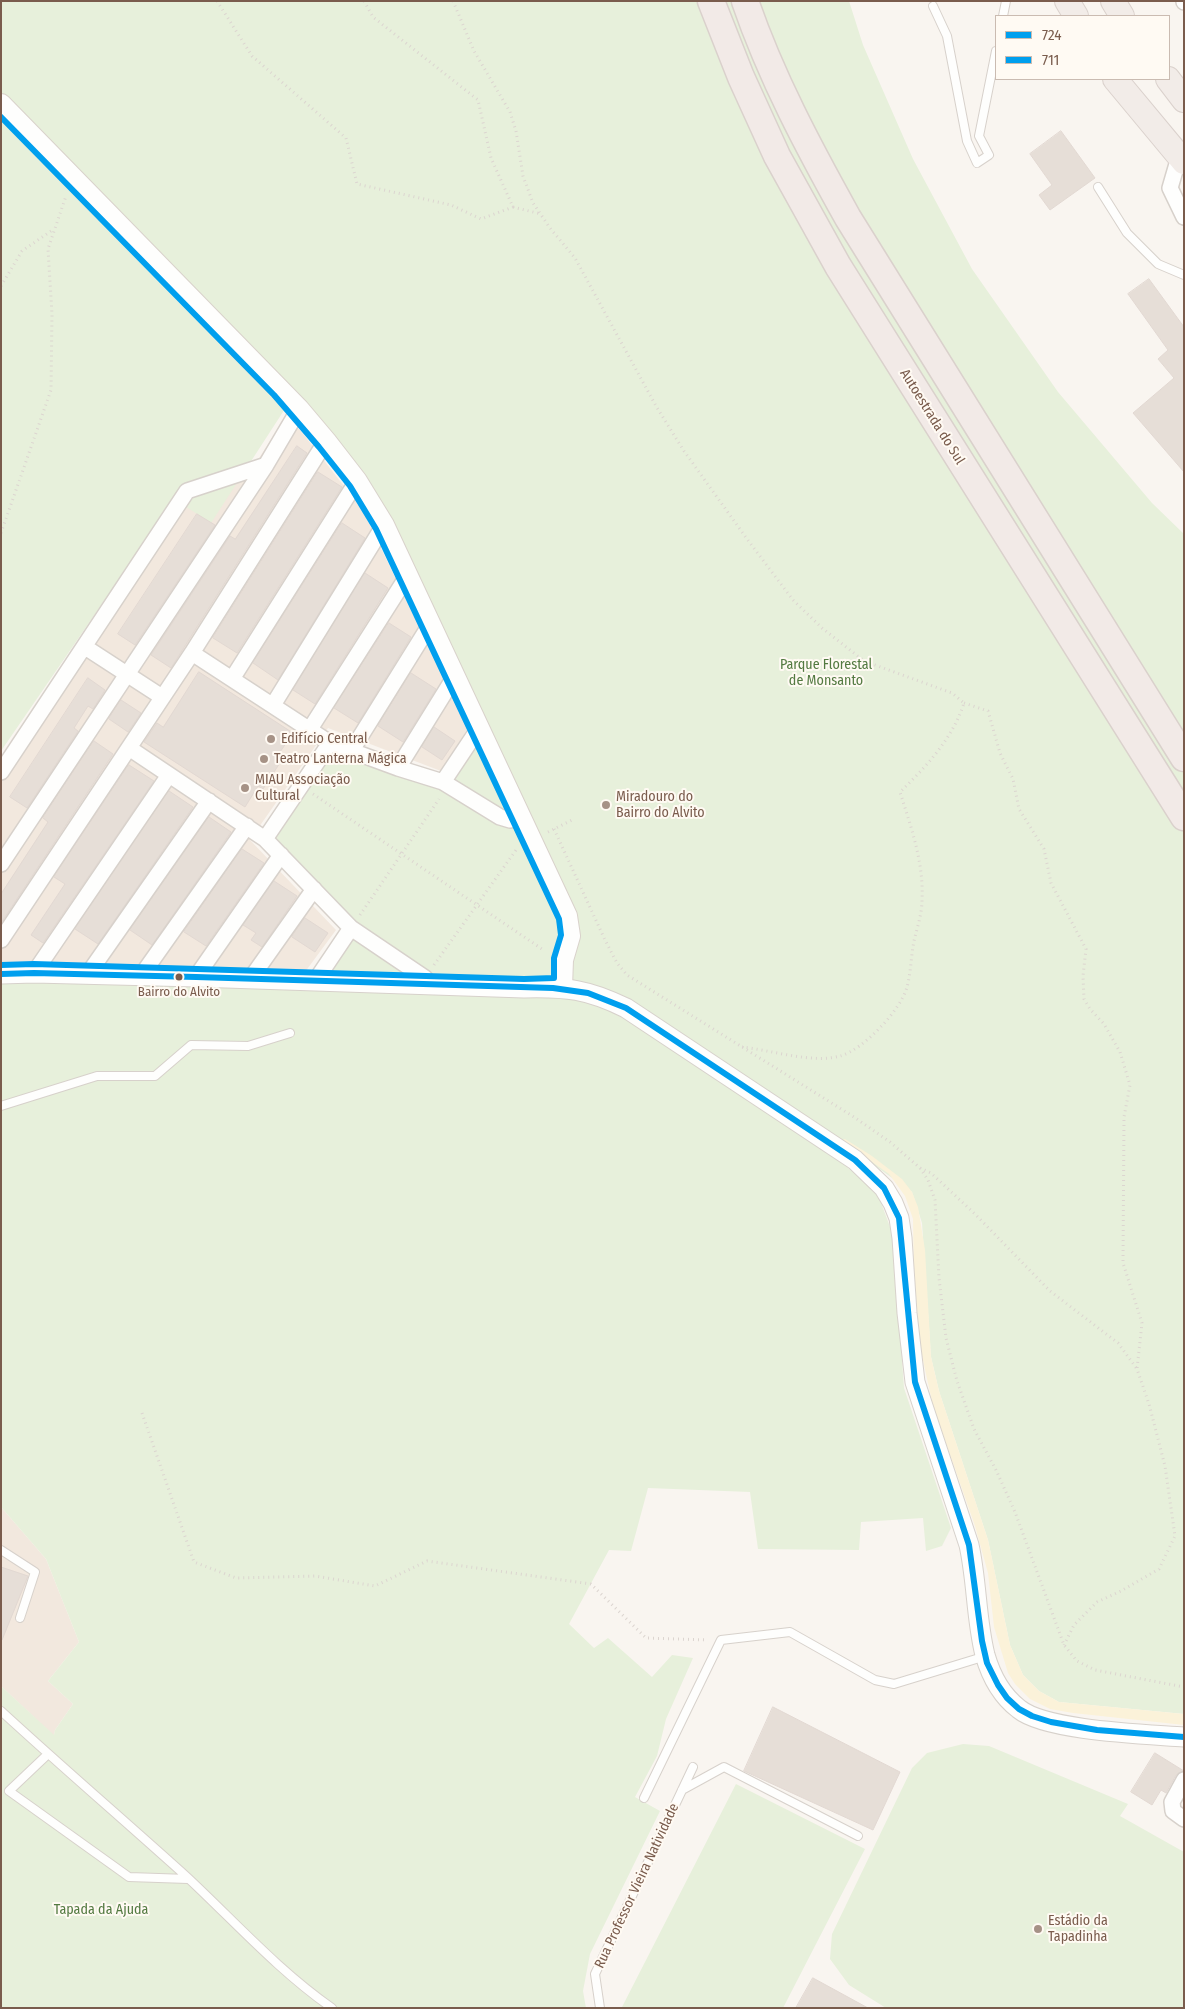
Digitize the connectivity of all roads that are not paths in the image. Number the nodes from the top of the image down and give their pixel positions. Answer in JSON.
{"nodes":[{"id":1,"x":711,"y":1,"type":"edge"},
{"id":2,"x":745,"y":1,"type":"edge"},
{"id":3,"x":1006,"y":1,"type":"edge"},
{"id":4,"x":1067,"y":1,"type":"edge"},
{"id":5,"x":1113,"y":1,"type":"edge"},
{"id":6,"x":933,"y":6,"type":"dead end"},
{"id":7,"x":1003,"y":15,"type":"edge"},
{"id":8,"x":1075,"y":15,"type":"edge"},
{"id":9,"x":1121,"y":15,"type":"edge"},
{"id":10,"x":995,"y":56,"type":"edge"},
{"id":11,"x":1116,"y":80,"type":"edge"},
{"id":12,"x":1169,"y":80,"type":"edge"},
{"id":13,"x":1184,"y":100,"type":"edge"},
{"id":14,"x":1,"y":104,"type":"edge"},
{"id":15,"x":1182,"y":158,"type":"edge"},
{"id":16,"x":1098,"y":187,"type":"dead end"},
{"id":17,"x":1184,"y":217,"type":"edge"},
{"id":18,"x":1184,"y":275,"type":"edge"},
{"id":19,"x":299,"y":409,"type":"junction"},
{"id":20,"x":326,"y":441,"type":"junction"},
{"id":21,"x":266,"y":465,"type":"junction"},
{"id":22,"x":357,"y":481,"type":"junction"},
{"id":23,"x":384,"y":525,"type":"junction"},
{"id":24,"x":408,"y":575,"type":"junction"},
{"id":25,"x":431,"y":623,"type":"junction"},
{"id":26,"x":85,"y":647,"type":"junction"},
{"id":27,"x":192,"y":652,"type":"junction"},
{"id":28,"x":127,"y":674,"type":"junction"},
{"id":29,"x":455,"y":676,"type":"junction"},
{"id":30,"x":232,"y":679,"type":"junction"},
{"id":31,"x":162,"y":697,"type":"junction"},
{"id":32,"x":273,"y":705,"type":"junction"},
{"id":33,"x":479,"y":728,"type":"junction"},
{"id":34,"x":310,"y":729,"type":"junction"},
{"id":35,"x":330,"y":743,"type":"junction"},
{"id":36,"x":129,"y":748,"type":"junction"},
{"id":37,"x":352,"y":750,"type":"junction"},
{"id":38,"x":1184,"y":758,"type":"edge"},
{"id":39,"x":398,"y":768,"type":"junction"},
{"id":40,"x":1,"y":772,"type":"edge"},
{"id":41,"x":169,"y":775,"type":"junction"},
{"id":42,"x":443,"y":788,"type":"junction"},
{"id":43,"x":209,"y":801,"type":"junction"},
{"id":44,"x":521,"y":816,"type":"junction"},
{"id":45,"x":1184,"y":817,"type":"edge"},
{"id":46,"x":247,"y":826,"type":"junction"},
{"id":47,"x":266,"y":839,"type":"junction"},
{"id":48,"x":281,"y":855,"type":"junction"},
{"id":49,"x":1,"y":864,"type":"edge"},
{"id":50,"x":314,"y":889,"type":"junction"},
{"id":51,"x":351,"y":928,"type":"junction"},
{"id":52,"x":1,"y":940,"type":"edge"},
{"id":53,"x":34,"y":973,"type":"junction"},
{"id":54,"x":1,"y":974,"type":"edge"},
{"id":55,"x":88,"y":974,"type":"junction"},
{"id":56,"x":140,"y":976,"type":"junction"},
{"id":57,"x":196,"y":977,"type":"junction"},
{"id":58,"x":251,"y":978,"type":"junction"},
{"id":59,"x":316,"y":980,"type":"junction"},
{"id":60,"x":427,"y":981,"type":"junction"},
{"id":61,"x":562,"y":987,"type":"junction"},
{"id":62,"x":290,"y":1033,"type":"dead end"},
{"id":63,"x":1,"y":1106,"type":"edge"},
{"id":64,"x":1,"y":1550,"type":"edge"},
{"id":65,"x":20,"y":1618,"type":"dead end"},
{"id":66,"x":986,"y":1656,"type":"junction"},
{"id":67,"x":1,"y":1711,"type":"edge"},
{"id":68,"x":1184,"y":1737,"type":"edge"},
{"id":69,"x":48,"y":1754,"type":"junction"},
{"id":70,"x":694,"y":1767,"type":"dead end"},
{"id":71,"x":1184,"y":1780,"type":"edge"},
{"id":72,"x":682,"y":1790,"type":"junction"},
{"id":73,"x":644,"y":1798,"type":"dead end"},
{"id":74,"x":1184,"y":1819,"type":"edge"},
{"id":75,"x":858,"y":1836,"type":"dead end"},
{"id":76,"x":188,"y":1879,"type":"junction"},
{"id":77,"x":332,"y":2008,"type":"edge"},
{"id":78,"x":600,"y":2008,"type":"edge"}],
"edges":[{"from":1,"to":45,"type":"highway","name":"Autoestrada do Sul"},
{"from":2,"to":38,"type":"highway"},
{"from":3,"to":7,"type":"lane"},
{"from":4,"to":8,"type":"highway"},
{"from":5,"to":9,"type":"highway"},
{"from":6,"to":10,"type":"lane"},
{"from":11,"to":15,"type":"highway"},
{"from":12,"to":13,"type":"highway"},
{"from":14,"to":19,"type":"main road"},
{"from":15,"to":17,"type":"street"},
{"from":16,"to":18,"type":"lane"},
{"from":19,"to":20,"type":"main road"},
{"from":19,"to":21,"type":"street"},
{"from":20,"to":22,"type":"main road"},
{"from":20,"to":27,"type":"street"},
{"from":21,"to":26,"type":"street"},
{"from":21,"to":28,"type":"street"},
{"from":22,"to":23,"type":"main road"},
{"from":22,"to":30,"type":"street"},
{"from":23,"to":24,"type":"main road"},
{"from":23,"to":32,"type":"street"},
{"from":24,"to":25,"type":"main road"},
{"from":24,"to":34,"type":"street"},
{"from":25,"to":29,"type":"main road"},
{"from":25,"to":37,"type":"street"},
{"from":26,"to":28,"type":"street"},
{"from":26,"to":40,"type":"street"},
{"from":27,"to":30,"type":"street"},
{"from":27,"to":31,"type":"street"},
{"from":28,"to":31,"type":"street"},
{"from":28,"to":49,"type":"street"},
{"from":29,"to":33,"type":"main road"},
{"from":29,"to":39,"type":"street"},
{"from":30,"to":32,"type":"street"},
{"from":31,"to":36,"type":"street"},
{"from":32,"to":34,"type":"street"},
{"from":33,"to":42,"type":"street"},
{"from":33,"to":44,"type":"main road"},
{"from":34,"to":35,"type":"street"},
{"from":35,"to":37,"type":"street"},
{"from":35,"to":47,"type":"street"},
{"from":36,"to":41,"type":"street"},
{"from":36,"to":52,"type":"street"},
{"from":37,"to":39,"type":"street"},
{"from":39,"to":42,"type":"street"},
{"from":41,"to":43,"type":"street"},
{"from":41,"to":53,"type":"street"},
{"from":42,"to":44,"type":"street"},
{"from":43,"to":46,"type":"street"},
{"from":43,"to":55,"type":"street"},
{"from":44,"to":61,"type":"main road"},
{"from":46,"to":47,"type":"street"},
{"from":46,"to":56,"type":"street"},
{"from":47,"to":48,"type":"street"},
{"from":48,"to":50,"type":"street"},
{"from":48,"to":57,"type":"street"},
{"from":50,"to":51,"type":"street"},
{"from":50,"to":58,"type":"street"},
{"from":51,"to":59,"type":"street"},
{"from":51,"to":60,"type":"street"},
{"from":53,"to":54,"type":"street"},
{"from":53,"to":55,"type":"street"},
{"from":55,"to":56,"type":"street"},
{"from":56,"to":57,"type":"street"},
{"from":57,"to":58,"type":"street"},
{"from":58,"to":59,"type":"street"},
{"from":59,"to":60,"type":"street"},
{"from":60,"to":61,"type":"street"},
{"from":61,"to":66,"type":"street"},
{"from":62,"to":63,"type":"lane"},
{"from":64,"to":65,"type":"lane"},
{"from":66,"to":68,"type":"street"},
{"from":66,"to":73,"type":"lane"},
{"from":67,"to":69,"type":"lane"},
{"from":69,"to":76,"type":"lane"},
{"from":69,"to":76,"type":"lane"},
{"from":70,"to":72,"type":"lane","name":"Rua Professor Vieira Natividade"},
{"from":71,"to":74,"type":"street"},
{"from":72,"to":75,"type":"lane"},
{"from":72,"to":78,"type":"lane","name":"Rua Professor Vieira Natividade"},
{"from":76,"to":77,"type":"lane"}]}
